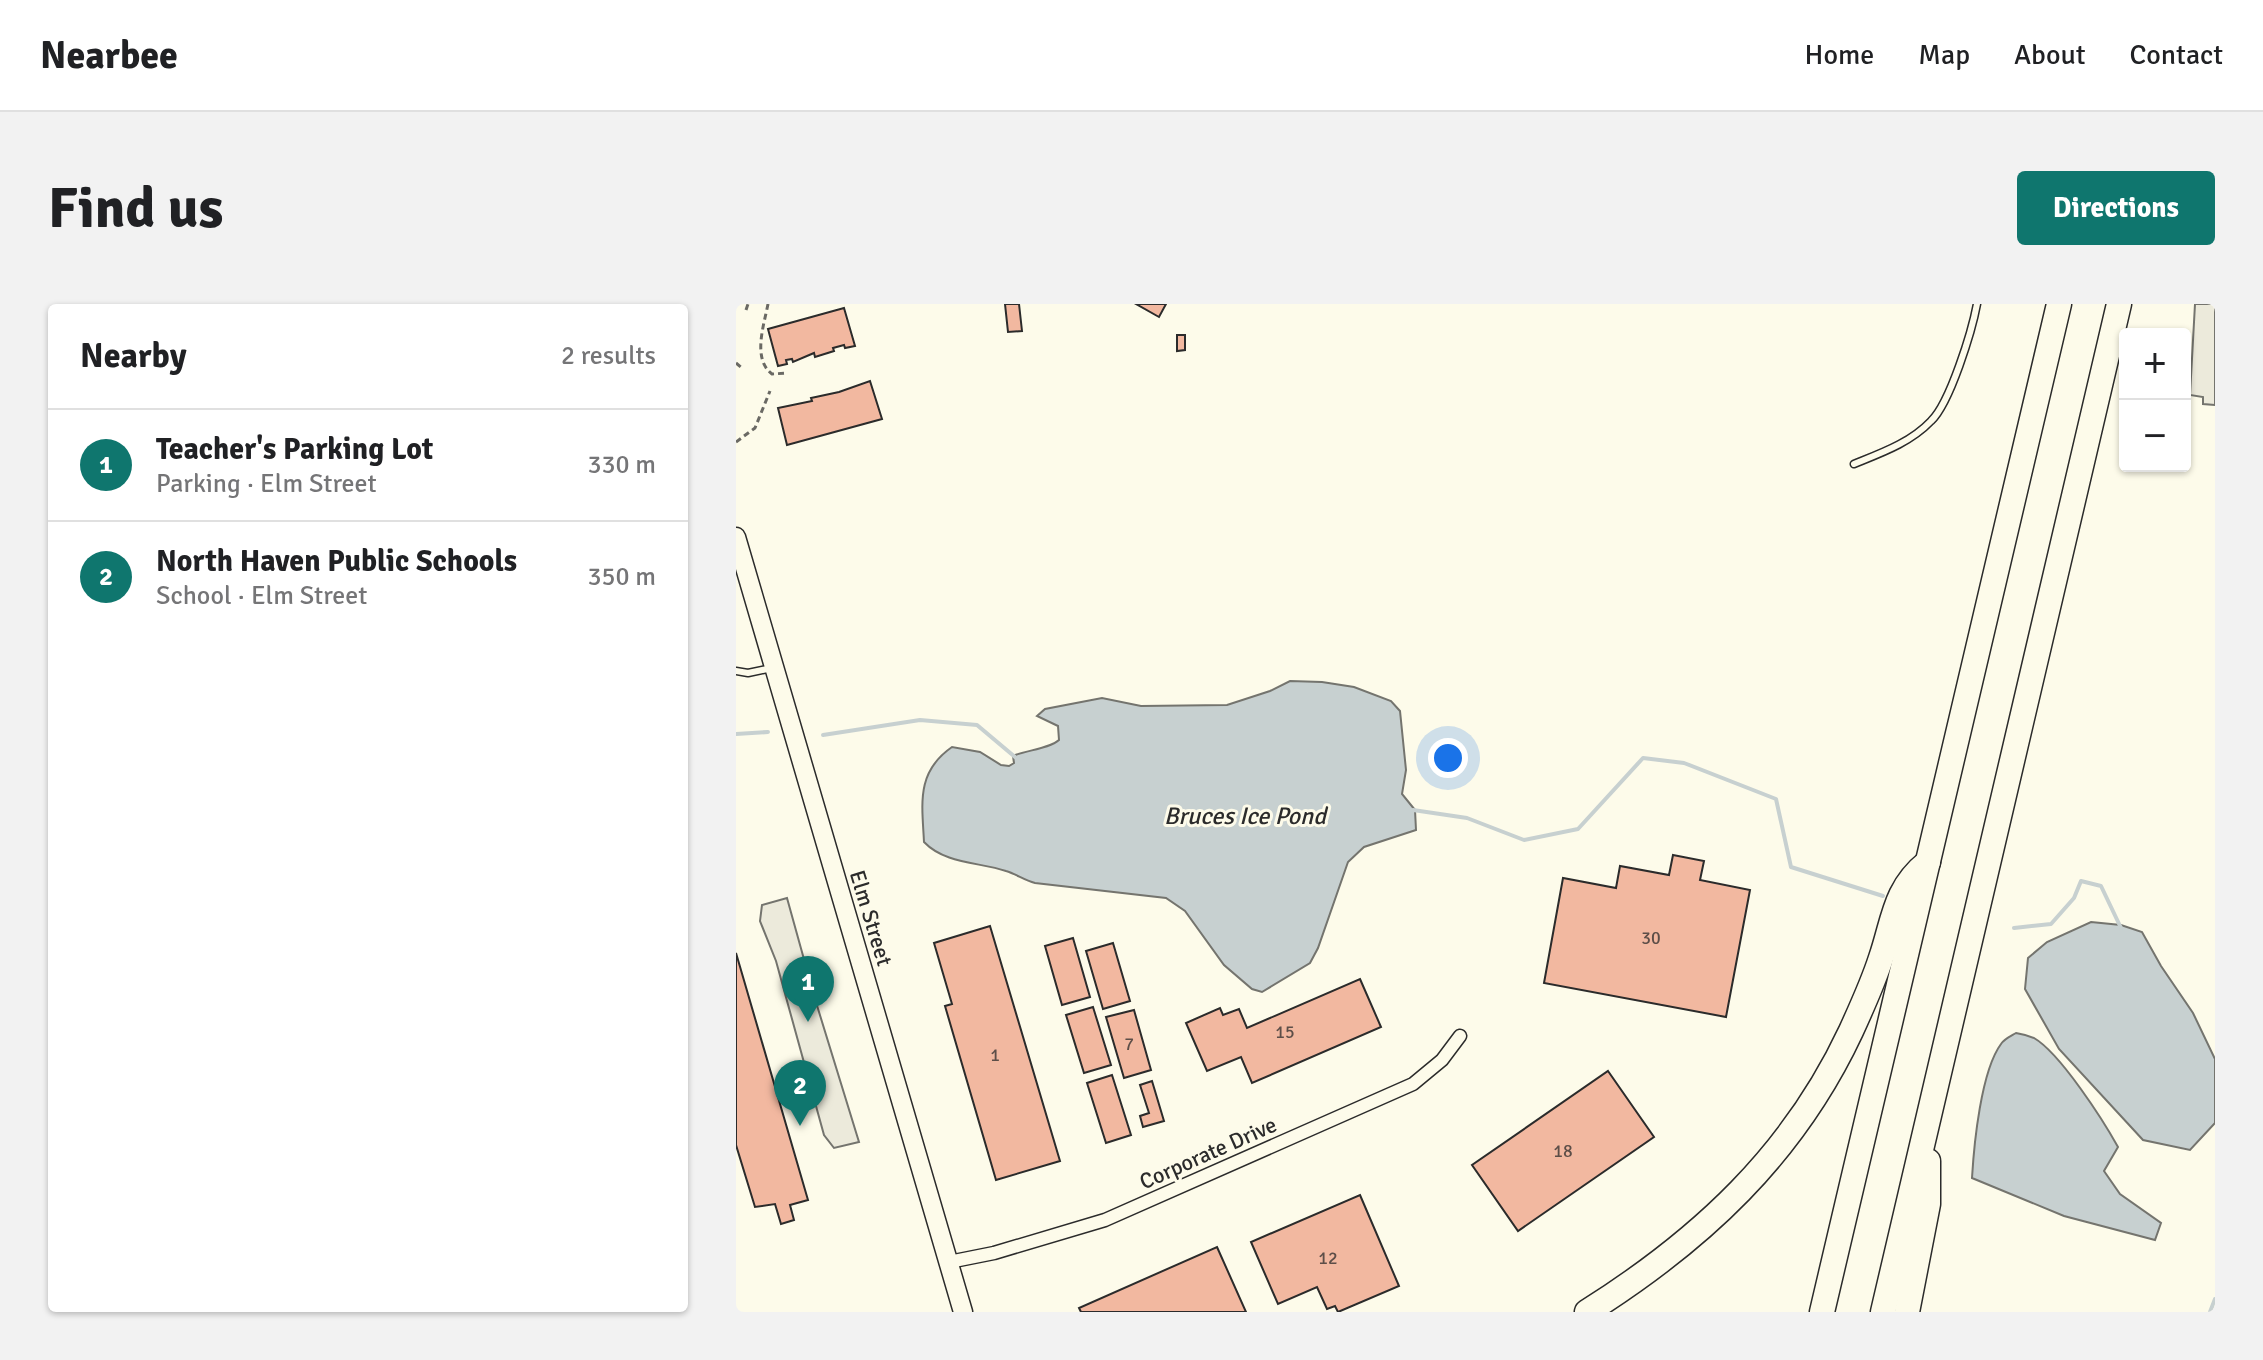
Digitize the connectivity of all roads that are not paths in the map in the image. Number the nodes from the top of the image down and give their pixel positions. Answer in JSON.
{"nodes":[{"id":1,"x":1977,"y":304,"type":"edge"},
{"id":2,"x":2059,"y":304,"type":"edge"},
{"id":3,"x":2119,"y":304,"type":"edge"},
{"id":4,"x":1854,"y":464,"type":"dead end"},
{"id":5,"x":736,"y":537,"type":"edge"},
{"id":6,"x":776,"y":667,"type":"junction"},
{"id":7,"x":736,"y":671,"type":"edge"},
{"id":8,"x":1928,"y":862,"type":"junction"},
{"id":9,"x":1460,"y":1036,"type":"dead end"},
{"id":10,"x":1924,"y":1138,"type":"junction"},
{"id":11,"x":949,"y":1262,"type":"junction"},
{"id":12,"x":963,"y":1312,"type":"edge"},
{"id":13,"x":1587,"y":1312,"type":"edge"},
{"id":14,"x":1822,"y":1312,"type":"edge"},
{"id":15,"x":1883,"y":1312,"type":"edge"},
{"id":16,"x":1907,"y":1312,"type":"edge"}],
"edges":[{"from":1,"to":4,"type":"lane"},
{"from":2,"to":8,"type":"highway"},
{"from":3,"to":10,"type":"highway"},
{"from":5,"to":6,"type":"street","name":"Elm Street"},
{"from":6,"to":7,"type":"lane"},
{"from":6,"to":11,"type":"street","name":"Elm Street"},
{"from":8,"to":13,"type":"highway"},
{"from":8,"to":14,"type":"highway"},
{"from":9,"to":11,"type":"street","name":"Corporate Drive"},
{"from":10,"to":15,"type":"highway"},
{"from":10,"to":16,"type":"highway"},
{"from":11,"to":12,"type":"street","name":"Elm Street"}]}
